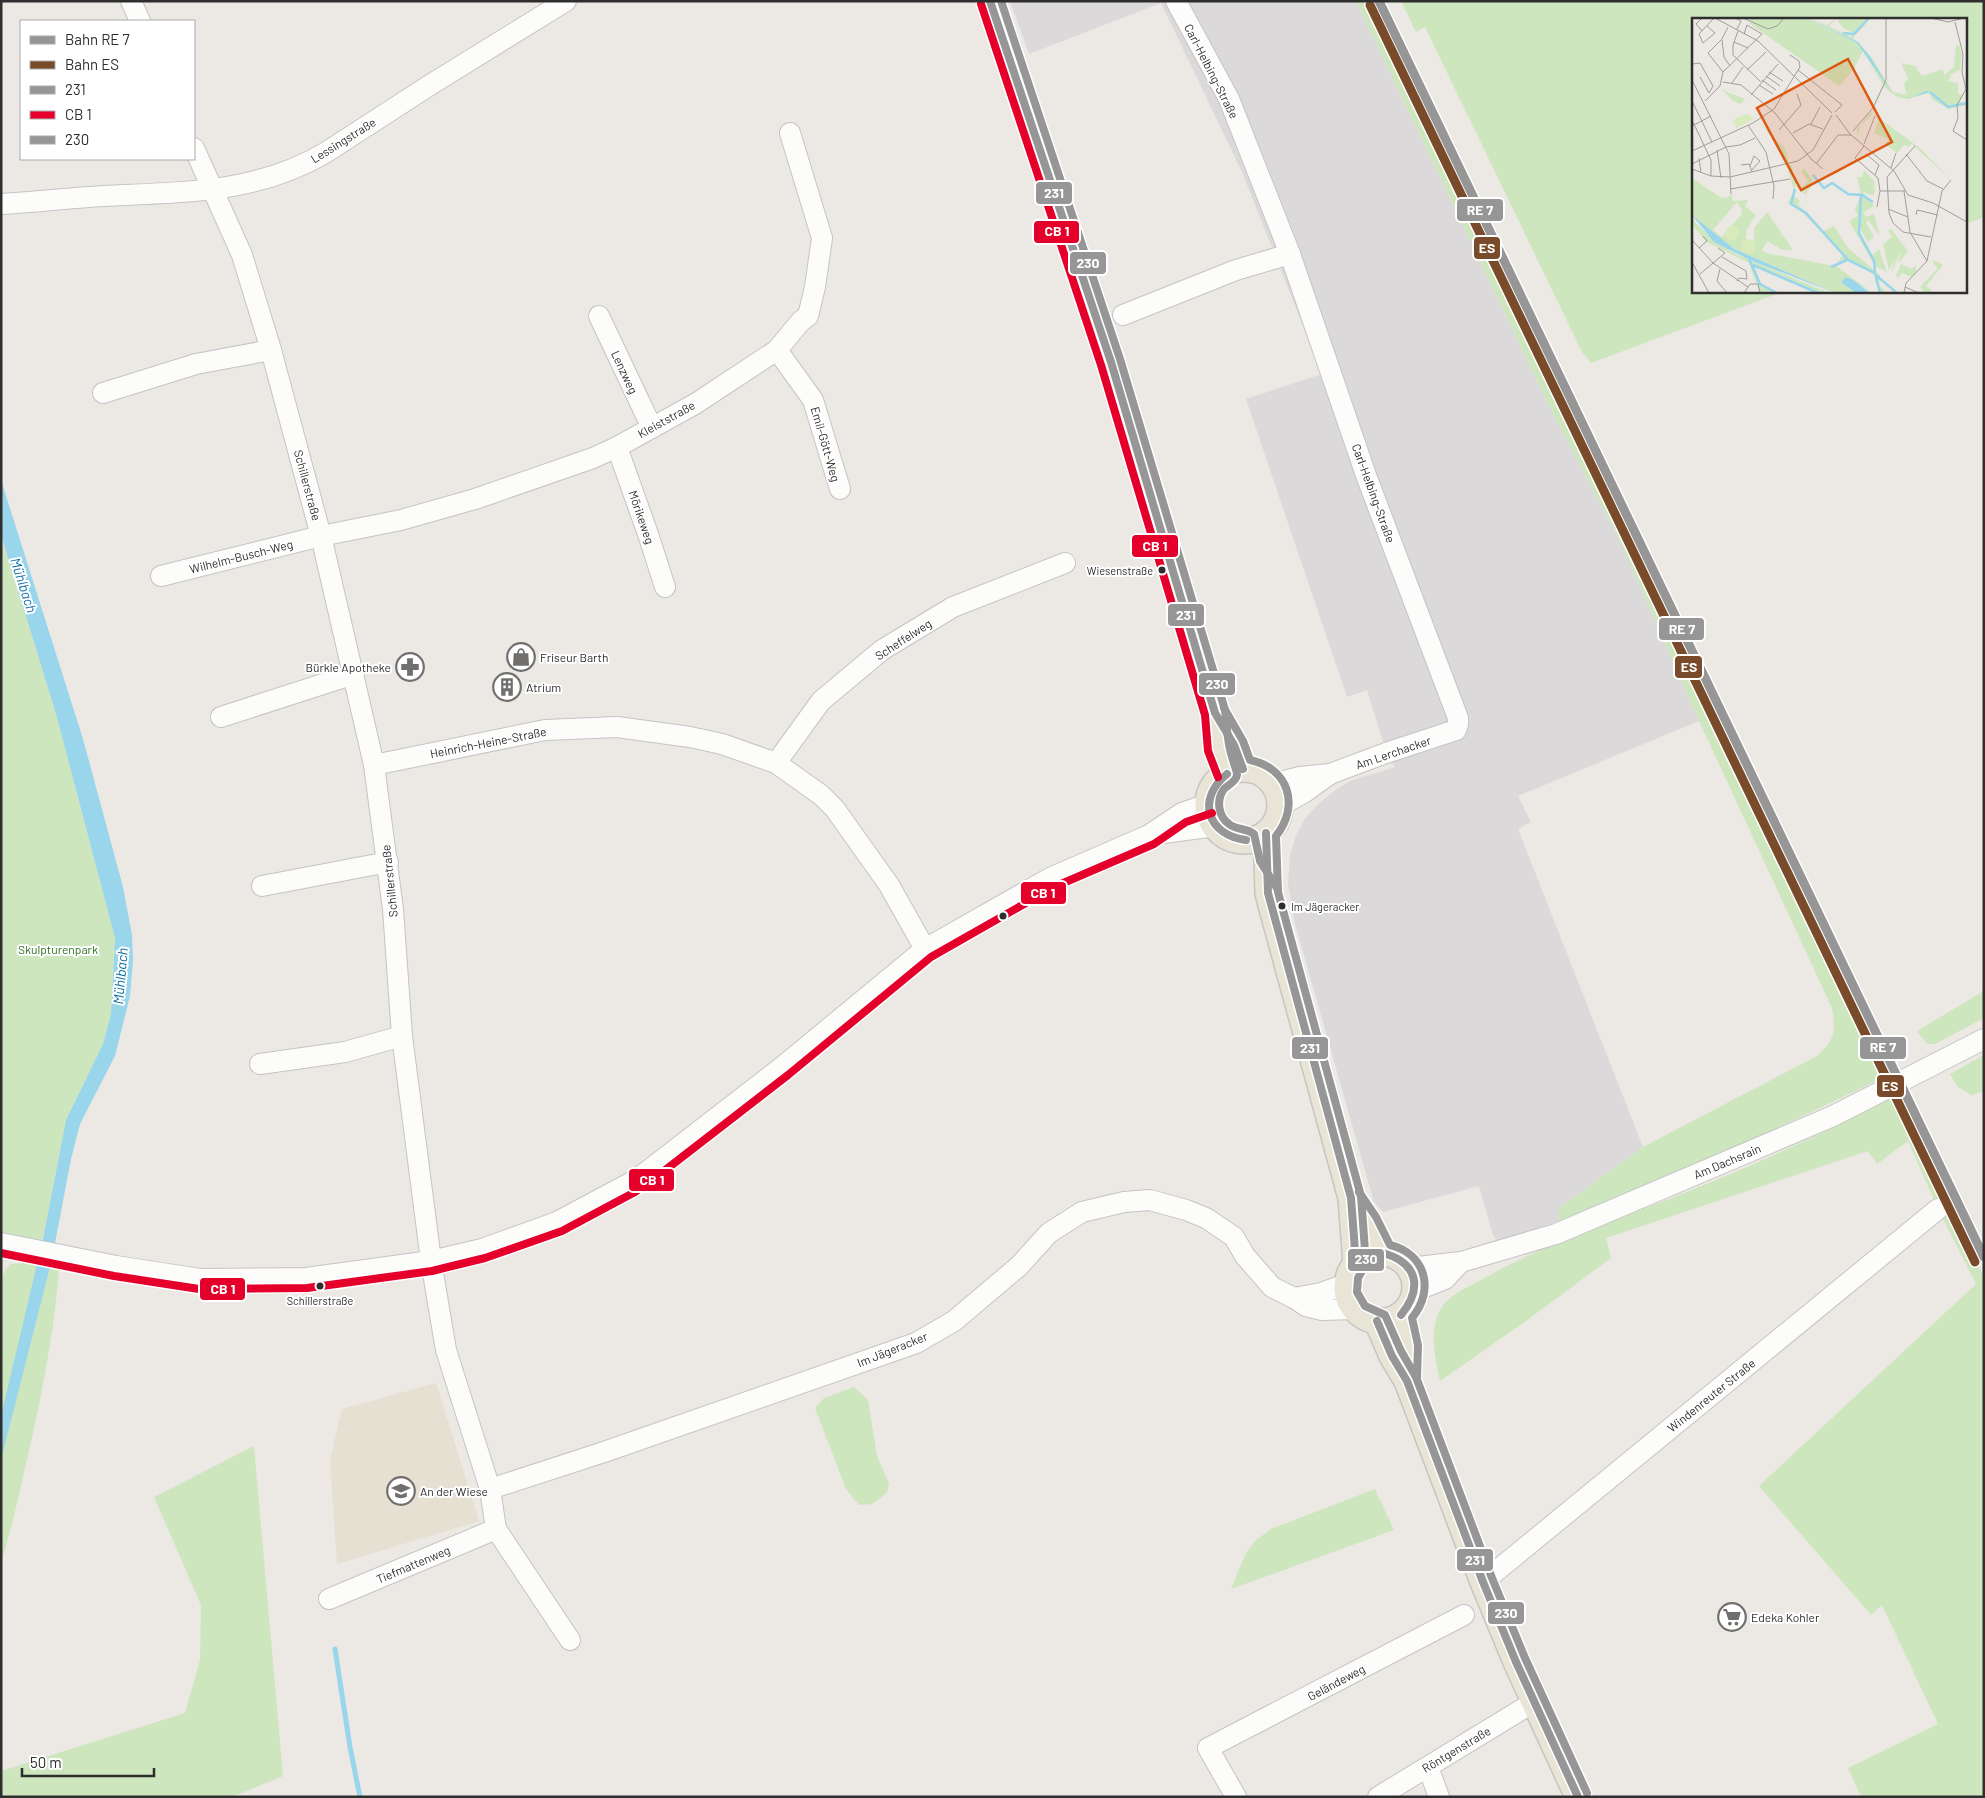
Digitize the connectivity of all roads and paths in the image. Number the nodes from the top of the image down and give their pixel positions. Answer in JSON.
{"nodes":[{"id":1,"x":131,"y":1,"type":"edge"},
{"id":2,"x":566,"y":1,"type":"edge"},
{"id":3,"x":990,"y":1,"type":"edge"},
{"id":4,"x":1176,"y":1,"type":"edge"},
{"id":5,"x":140,"y":20,"type":"edge"},
{"id":6,"x":790,"y":133,"type":"dead end"},
{"id":7,"x":195,"y":150,"type":"edge"},
{"id":8,"x":212,"y":190,"type":"junction"},
{"id":9,"x":1,"y":204,"type":"edge"},
{"id":10,"x":1290,"y":254,"type":"junction"},
{"id":11,"x":1123,"y":315,"type":"dead end"},
{"id":12,"x":599,"y":316,"type":"dead end"},
{"id":13,"x":271,"y":350,"type":"junction"},
{"id":14,"x":777,"y":350,"type":"junction"},
{"id":15,"x":103,"y":393,"type":"dead end"},
{"id":16,"x":652,"y":428,"type":"junction"},
{"id":17,"x":617,"y":447,"type":"junction"},
{"id":18,"x":840,"y":489,"type":"dead end"},
{"id":19,"x":321,"y":536,"type":"junction"},
{"id":20,"x":1065,"y":563,"type":"dead end"},
{"id":21,"x":161,"y":576,"type":"dead end"},
{"id":22,"x":665,"y":587,"type":"dead end"},
{"id":23,"x":354,"y":674,"type":"junction"},
{"id":24,"x":221,"y":717,"type":"dead end"},
{"id":25,"x":1456,"y":730,"type":"joint"},
{"id":26,"x":776,"y":763,"type":"junction"},
{"id":27,"x":374,"y":765,"type":"junction"},
{"id":28,"x":1235,"y":771,"type":"junction"},
{"id":29,"x":1276,"y":795,"type":"junction"},
{"id":30,"x":1212,"y":815,"type":"junction"},
{"id":31,"x":1256,"y":836,"type":"junction"},
{"id":32,"x":388,"y":862,"type":"junction"},
{"id":33,"x":262,"y":886,"type":"dead end"},
{"id":34,"x":925,"y":950,"type":"junction"},
{"id":35,"x":402,"y":1036,"type":"junction"},
{"id":36,"x":1976,"y":1043,"type":"edge"},
{"id":37,"x":260,"y":1064,"type":"dead end"},
{"id":38,"x":1352,"y":1198,"type":"junction"},
{"id":39,"x":1938,"y":1209,"type":"dead end"},
{"id":40,"x":1,"y":1243,"type":"edge"},
{"id":41,"x":1383,"y":1253,"type":"junction"},
{"id":42,"x":431,"y":1261,"type":"junction"},
{"id":43,"x":1351,"y":1274,"type":"junction"},
{"id":44,"x":1412,"y":1280,"type":"junction"},
{"id":45,"x":1294,"y":1298,"type":"junction"},
{"id":46,"x":1355,"y":1309,"type":"junction"},
{"id":47,"x":1401,"y":1315,"type":"junction"},
{"id":48,"x":1376,"y":1321,"type":"junction"},
{"id":49,"x":1407,"y":1381,"type":"junction"},
{"id":50,"x":490,"y":1489,"type":"junction"},
{"id":51,"x":496,"y":1529,"type":"junction"},
{"id":52,"x":1483,"y":1582,"type":"junction"},
{"id":53,"x":329,"y":1600,"type":"dead end"},
{"id":54,"x":1464,"y":1615,"type":"dead end"},
{"id":55,"x":570,"y":1640,"type":"dead end"},
{"id":56,"x":1534,"y":1702,"type":"junction"},
{"id":57,"x":1428,"y":1767,"type":"junction"},
{"id":58,"x":1236,"y":1797,"type":"edge"},
{"id":59,"x":1378,"y":1797,"type":"edge"},
{"id":60,"x":1439,"y":1797,"type":"edge"},
{"id":61,"x":1578,"y":1797,"type":"edge"}],
"edges":[{"from":1,"to":5,"type":"street"},
{"from":2,"to":8,"type":"street","name":"Lessingstraße"},
{"from":3,"to":28,"type":"main road"},
{"from":4,"to":10,"type":"street","name":"Carl-Helbing-Straße"},
{"from":6,"to":14,"type":"street","name":"Kleiststraße"},
{"from":7,"to":8,"type":"street","name":"Schillerstraße"},
{"from":8,"to":9,"type":"street","name":"Lessingstraße"},
{"from":8,"to":13,"type":"street","name":"Schillerstraße"},
{"from":10,"to":11,"type":"street"},
{"from":10,"to":25,"type":"street","name":"Carl-Helbing-Straße"},
{"from":12,"to":16,"type":"street","name":"Lenzweg"},
{"from":13,"to":15,"type":"street"},
{"from":13,"to":19,"type":"street","name":"Schillerstraße"},
{"from":14,"to":16,"type":"street","name":"Kleiststraße"},
{"from":14,"to":18,"type":"street","name":"Emil-Gött-Weg"},
{"from":16,"to":17,"type":"street","name":"Kleiststraße"},
{"from":17,"to":19,"type":"street","name":"Kleiststraße"},
{"from":17,"to":22,"type":"street","name":"Mörikeweg"},
{"from":19,"to":21,"type":"street","name":"Wilhelm-Busch-Weg"},
{"from":19,"to":23,"type":"street","name":"Schillerstraße"},
{"from":20,"to":26,"type":"street","name":"Scheffelweg"},
{"from":23,"to":24,"type":"street"},
{"from":23,"to":27,"type":"street","name":"Schillerstraße"},
{"from":25,"to":29,"type":"street","name":"Am Lerchacker"},
{"from":26,"to":27,"type":"street","name":"Heinrich-Heine-Straße"},
{"from":26,"to":34,"type":"street","name":"Heinrich-Heine-Straße"},
{"from":27,"to":32,"type":"street","name":"Schillerstraße"},
{"from":28,"to":29,"type":"main road"},
{"from":28,"to":30,"type":"main road"},
{"from":29,"to":31,"type":"main road"},
{"from":30,"to":31,"type":"main road"},
{"from":30,"to":34,"type":"street"},
{"from":31,"to":38,"type":"main road"},
{"from":32,"to":33,"type":"street"},
{"from":32,"to":35,"type":"street","name":"Schillerstraße"},
{"from":34,"to":42,"type":"street"},
{"from":35,"to":37,"type":"street"},
{"from":35,"to":42,"type":"street","name":"Schillerstraße"},
{"from":36,"to":44,"type":"street","name":"Am Dachsrain"},
{"from":38,"to":41,"type":"main road"},
{"from":38,"to":43,"type":"main road"},
{"from":39,"to":52,"type":"street","name":"Windenreuter Straße"},
{"from":40,"to":42,"type":"street"},
{"from":41,"to":43,"type":"main road"},
{"from":41,"to":44,"type":"main road"},
{"from":42,"to":50,"type":"street","name":"Schillerstraße"},
{"from":43,"to":45,"type":"street"},
{"from":43,"to":46,"type":"main road"},
{"from":44,"to":47,"type":"main road"},
{"from":45,"to":46,"type":"street","name":"Im Jägeracker"},
{"from":45,"to":50,"type":"street","name":"Im Jägeracker"},
{"from":46,"to":48,"type":"main road"},
{"from":47,"to":48,"type":"main road"},
{"from":47,"to":49,"type":"main road"},
{"from":48,"to":49,"type":"main road"},
{"from":49,"to":52,"type":"main road"},
{"from":50,"to":51,"type":"street","name":"Schillerstraße"},
{"from":51,"to":53,"type":"street","name":"Tiefmattenweg"},
{"from":51,"to":55,"type":"street","name":"Schillerstraße"},
{"from":52,"to":56,"type":"main road"},
{"from":54,"to":58,"type":"street","name":"Geländeweg"},
{"from":56,"to":57,"type":"street","name":"Röntgenstraße"},
{"from":56,"to":61,"type":"main road"},
{"from":57,"to":59,"type":"street","name":"Röntgenstraße"},
{"from":57,"to":60,"type":"street"}]}
